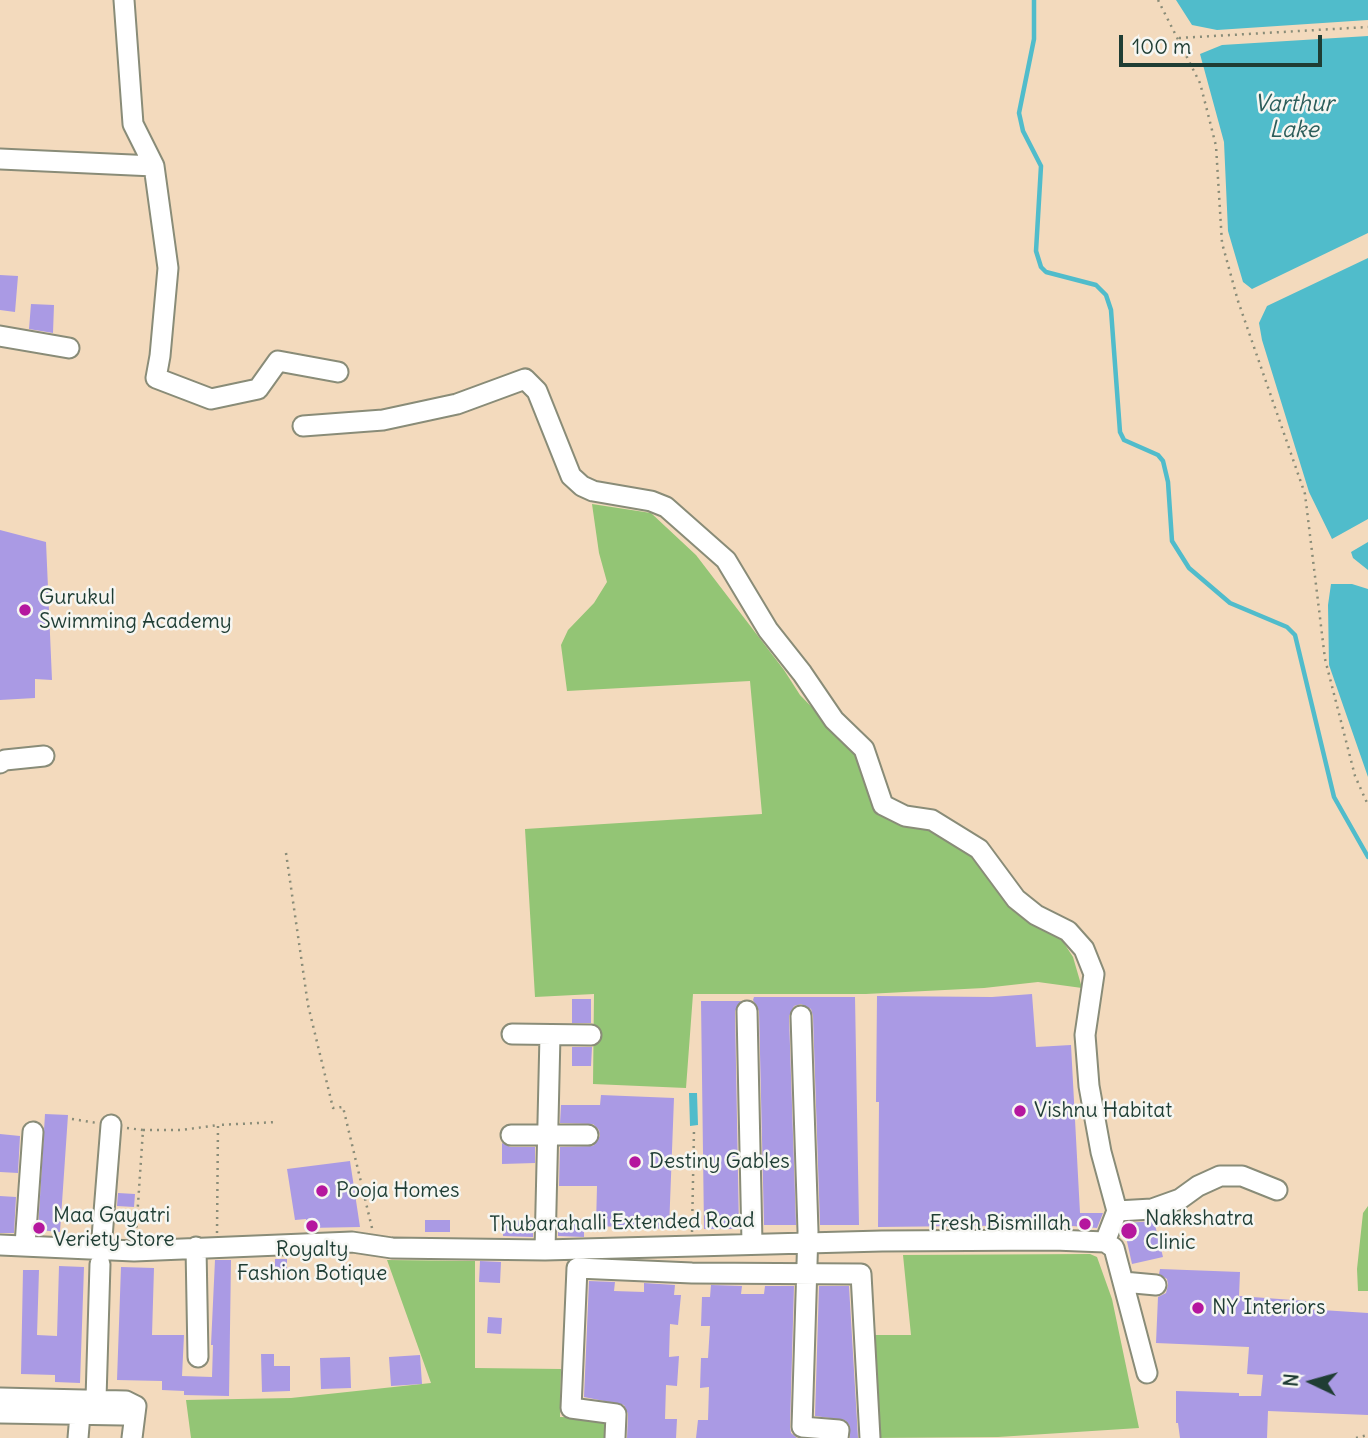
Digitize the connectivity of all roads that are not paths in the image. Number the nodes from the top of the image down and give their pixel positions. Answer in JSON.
{"nodes":[{"id":1,"x":124,"y":0,"type":"edge"},
{"id":2,"x":0,"y":159,"type":"edge"},
{"id":3,"x":154,"y":166,"type":"junction"},
{"id":4,"x":0,"y":336,"type":"edge"},
{"id":5,"x":69,"y":348,"type":"dead end"},
{"id":6,"x":338,"y":372,"type":"dead end"},
{"id":7,"x":303,"y":426,"type":"dead end"},
{"id":8,"x":44,"y":756,"type":"dead end"},
{"id":9,"x":0,"y":763,"type":"edge"},
{"id":10,"x":747,"y":1011,"type":"dead end"},
{"id":11,"x":801,"y":1016,"type":"dead end"},
{"id":12,"x":512,"y":1034,"type":"dead end"},
{"id":13,"x":550,"y":1035,"type":"junction"},
{"id":14,"x":591,"y":1035,"type":"dead end"},
{"id":15,"x":111,"y":1125,"type":"road end"},
{"id":16,"x":33,"y":1132,"type":"dead end"},
{"id":17,"x":510,"y":1135,"type":"dead end"},
{"id":18,"x":547,"y":1135,"type":"junction"},
{"id":19,"x":588,"y":1135,"type":"dead end"},
{"id":20,"x":1277,"y":1190,"type":"dead end"},
{"id":21,"x":1117,"y":1211,"type":"junction"},
{"id":22,"x":1105,"y":1242,"type":"junction"},
{"id":23,"x":752,"y":1243,"type":"junction"},
{"id":24,"x":808,"y":1243,"type":"junction"},
{"id":25,"x":0,"y":1245,"type":"edge"},
{"id":26,"x":24,"y":1245,"type":"junction"},
{"id":27,"x":687,"y":1246,"type":"junction"},
{"id":28,"x":196,"y":1247,"type":"junction"},
{"id":29,"x":545,"y":1250,"type":"junction"},
{"id":30,"x":101,"y":1257,"type":"junction"},
{"id":31,"x":688,"y":1273,"type":"junction"},
{"id":32,"x":807,"y":1274,"type":"junction"},
{"id":33,"x":1123,"y":1282,"type":"junction"},
{"id":34,"x":1156,"y":1285,"type":"dead end"},
{"id":35,"x":198,"y":1357,"type":"dead end"},
{"id":36,"x":1147,"y":1373,"type":"dead end"},
{"id":37,"x":96,"y":1399,"type":"junction"},
{"id":38,"x":3,"y":1405,"type":"edge"},
{"id":39,"x":136,"y":1406,"type":"junction"},
{"id":40,"x":80,"y":1414,"type":"junction"},
{"id":41,"x":132,"y":1437,"type":"edge"},
{"id":42,"x":78,"y":1438,"type":"edge"},
{"id":43,"x":615,"y":1438,"type":"edge"},
{"id":44,"x":838,"y":1438,"type":"edge"},
{"id":45,"x":870,"y":1438,"type":"edge"}],
"edges":[{"from":1,"to":3,"type":"street"},
{"from":2,"to":3,"type":"street"},
{"from":3,"to":6,"type":"street"},
{"from":4,"to":5,"type":"street"},
{"from":7,"to":21,"type":"street"},
{"from":8,"to":9,"type":"street"},
{"from":10,"to":23,"type":"street"},
{"from":11,"to":24,"type":"street"},
{"from":12,"to":13,"type":"street"},
{"from":13,"to":14,"type":"street"},
{"from":13,"to":18,"type":"street"},
{"from":15,"to":30,"type":"street"},
{"from":16,"to":26,"type":"street"},
{"from":17,"to":18,"type":"street"},
{"from":18,"to":19,"type":"street"},
{"from":18,"to":29,"type":"street"},
{"from":20,"to":21,"type":"street"},
{"from":21,"to":22,"type":"street"},
{"from":22,"to":24,"type":"street","name":"Thubarahalli Extended Road"},
{"from":22,"to":33,"type":"street"},
{"from":23,"to":24,"type":"street","name":"Thubarahalli Extended Road"},
{"from":23,"to":27,"type":"street","name":"Thubarahalli Extended Road"},
{"from":24,"to":32,"type":"street"},
{"from":25,"to":26,"type":"street","name":"Thubarahalli Extended Road"},
{"from":26,"to":30,"type":"street","name":"Thubarahalli Extended Road"},
{"from":27,"to":29,"type":"street","name":"Thubarahalli Extended Road"},
{"from":27,"to":31,"type":"street"},
{"from":28,"to":29,"type":"street","name":"Thubarahalli Extended Road"},
{"from":28,"to":30,"type":"street","name":"Thubarahalli Extended Road"},
{"from":28,"to":35,"type":"street"},
{"from":30,"to":37,"type":"street"},
{"from":31,"to":32,"type":"street"},
{"from":31,"to":43,"type":"street"},
{"from":32,"to":44,"type":"street"},
{"from":32,"to":45,"type":"street"},
{"from":33,"to":34,"type":"street"},
{"from":33,"to":36,"type":"street"},
{"from":37,"to":38,"type":"street"},
{"from":37,"to":39,"type":"street"},
{"from":38,"to":40,"type":"street"},
{"from":39,"to":40,"type":"street"},
{"from":39,"to":41,"type":"street"},
{"from":40,"to":42,"type":"street"}]}
